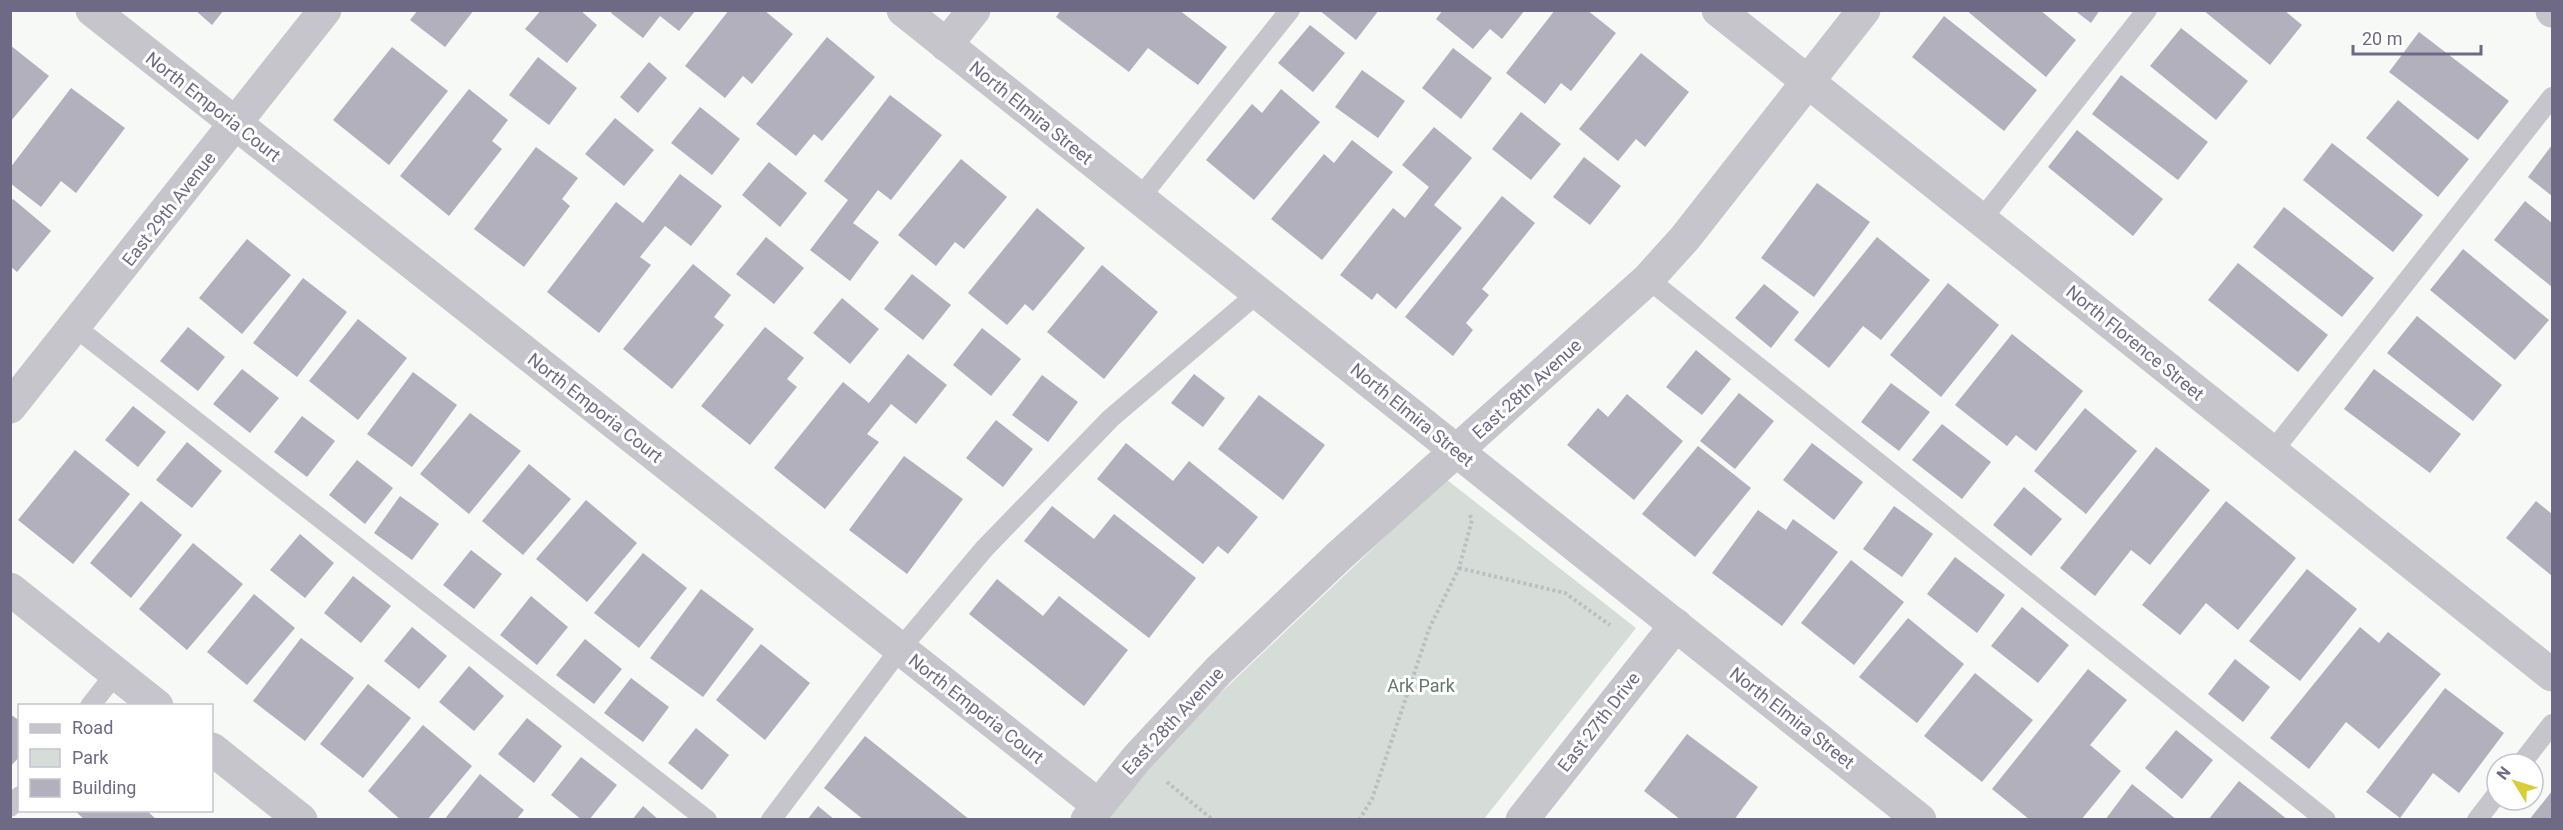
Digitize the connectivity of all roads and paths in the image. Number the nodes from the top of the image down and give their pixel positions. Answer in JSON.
{"nodes":[{"id":1,"x":92,"y":10,"type":"edge"},
{"id":2,"x":325,"y":10,"type":"edge"},
{"id":3,"x":903,"y":10,"type":"edge"},
{"id":4,"x":974,"y":10,"type":"edge"},
{"id":5,"x":1290,"y":10,"type":"edge"},
{"id":6,"x":1718,"y":10,"type":"edge"},
{"id":7,"x":1864,"y":10,"type":"edge"},
{"id":8,"x":2147,"y":10,"type":"edge"},
{"id":9,"x":946,"y":45,"type":"junction"},
{"id":10,"x":1807,"y":81,"type":"junction"},
{"id":11,"x":2553,"y":97,"type":"edge"},
{"id":12,"x":236,"y":124,"type":"junction"},
{"id":13,"x":1139,"y":199,"type":"junction"},
{"id":14,"x":1980,"y":219,"type":"junction"},
{"id":15,"x":1648,"y":279,"type":"junction"},
{"id":16,"x":1258,"y":293,"type":"junction"},
{"id":17,"x":75,"y":327,"type":"junction"},
{"id":18,"x":10,"y":407,"type":"edge"},
{"id":19,"x":2272,"y":452,"type":"junction"},
{"id":20,"x":1450,"y":456,"type":"junction"},
{"id":21,"x":1459,"y":568,"type":"junction"},
{"id":22,"x":10,"y":589,"type":"edge"},
{"id":23,"x":1676,"y":626,"type":"junction"},
{"id":24,"x":900,"y":649,"type":"junction"},
{"id":25,"x":116,"y":673,"type":"junction"},
{"id":26,"x":2553,"y":675,"type":"edge"},
{"id":27,"x":91,"y":704,"type":"edge"},
{"id":28,"x":156,"y":704,"type":"edge"},
{"id":29,"x":2553,"y":724,"type":"edge"},
{"id":30,"x":213,"y":750,"type":"edge"},
{"id":31,"x":2531,"y":752,"type":"edge"},
{"id":32,"x":1137,"y":758,"type":"junction"},
{"id":33,"x":1092,"y":812,"type":"edge"},
{"id":34,"x":1909,"y":816,"type":"edge"},
{"id":35,"x":301,"y":819,"type":"edge"},
{"id":36,"x":707,"y":819,"type":"edge"},
{"id":37,"x":771,"y":819,"type":"edge"},
{"id":38,"x":1213,"y":819,"type":"edge"},
{"id":39,"x":1359,"y":819,"type":"edge"},
{"id":40,"x":1522,"y":819,"type":"edge"},
{"id":41,"x":2326,"y":819,"type":"edge"}],
"edges":[{"from":1,"to":12,"type":"street","name":"North Emporia Court"},
{"from":2,"to":12,"type":"street","name":"East 29th Avenue"},
{"from":3,"to":9,"type":"street","name":"North Elmira Street"},
{"from":4,"to":9,"type":"street"},
{"from":5,"to":13,"type":"lane"},
{"from":6,"to":10,"type":"street","name":"North Florence Street"},
{"from":7,"to":10,"type":"street","name":"East 28th Avenue"},
{"from":8,"to":14,"type":"lane"},
{"from":9,"to":13,"type":"street","name":"North Elmira Street"},
{"from":10,"to":14,"type":"street","name":"North Florence Street"},
{"from":10,"to":15,"type":"street","name":"East 28th Avenue"},
{"from":11,"to":19,"type":"lane"},
{"from":12,"to":17,"type":"street","name":"East 29th Avenue"},
{"from":12,"to":24,"type":"street","name":"North Emporia Court"},
{"from":13,"to":16,"type":"street","name":"North Elmira Street"},
{"from":14,"to":19,"type":"street","name":"North Florence Street"},
{"from":15,"to":20,"type":"street","name":"East 28th Avenue"},
{"from":15,"to":41,"type":"lane"},
{"from":16,"to":20,"type":"street","name":"North Elmira Street"},
{"from":16,"to":24,"type":"lane"},
{"from":17,"to":18,"type":"street","name":"East 29th Avenue"},
{"from":17,"to":36,"type":"lane"},
{"from":19,"to":26,"type":"street","name":"North Florence Street"},
{"from":20,"to":21,"type":"path"},
{"from":20,"to":23,"type":"street","name":"North Elmira Street"},
{"from":20,"to":32,"type":"street","name":"East 28th Avenue"},
{"from":21,"to":23,"type":"path"},
{"from":21,"to":39,"type":"path"},
{"from":22,"to":25,"type":"street"},
{"from":23,"to":34,"type":"street","name":"North Elmira Street"},
{"from":23,"to":40,"type":"street","name":"East 27th Drive"},
{"from":24,"to":33,"type":"street","name":"North Emporia Court"},
{"from":24,"to":37,"type":"lane"},
{"from":25,"to":27,"type":"lane"},
{"from":25,"to":28,"type":"street"},
{"from":29,"to":31,"type":"lane"},
{"from":30,"to":35,"type":"street"},
{"from":32,"to":33,"type":"street","name":"East 28th Avenue"},
{"from":32,"to":38,"type":"path"}]}
